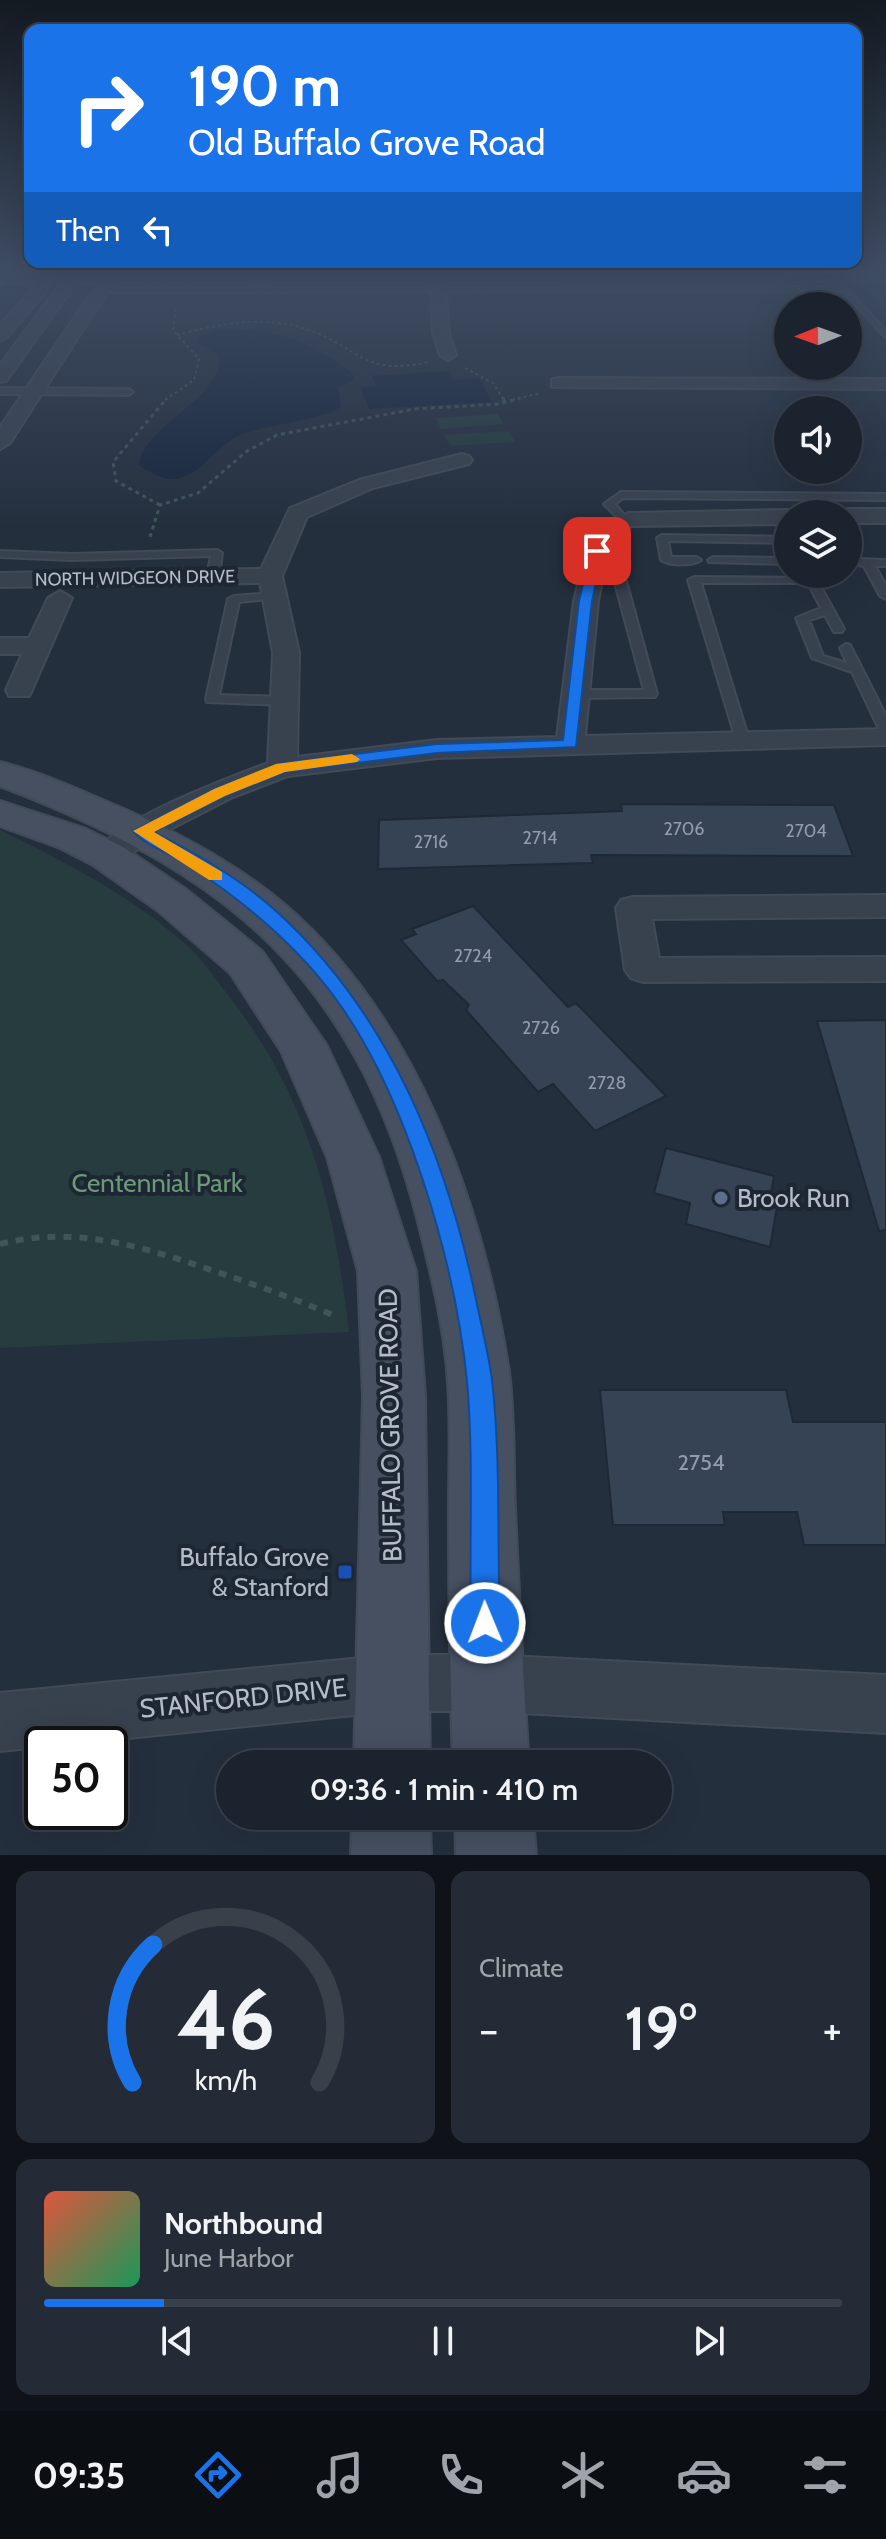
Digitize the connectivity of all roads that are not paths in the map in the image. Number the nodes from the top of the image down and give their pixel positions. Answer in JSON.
{"nodes":[{"id":1,"x":17,"y":354,"type":"edge"},
{"id":2,"x":57,"y":354,"type":"edge"},
{"id":3,"x":441,"y":354,"type":"edge"},
{"id":4,"x":441,"y":357,"type":"road end"},
{"id":5,"x":0,"y":377,"type":"edge"},
{"id":6,"x":558,"y":383,"type":"road end"},
{"id":7,"x":886,"y":384,"type":"edge"},
{"id":8,"x":0,"y":391,"type":"edge"},
{"id":9,"x":31,"y":391,"type":"junction"},
{"id":10,"x":129,"y":392,"type":"dead end"},
{"id":11,"x":0,"y":443,"type":"edge"},
{"id":12,"x":462,"y":460,"type":"dead end"},
{"id":13,"x":886,"y":497,"type":"edge"},
{"id":14,"x":862,"y":516,"type":"edge"},
{"id":15,"x":886,"y":516,"type":"edge"},
{"id":16,"x":774,"y":517,"type":"edge"},
{"id":17,"x":636,"y":520,"type":"junction"},
{"id":18,"x":774,"y":540,"type":"edge"},
{"id":19,"x":0,"y":554,"type":"edge"},
{"id":20,"x":693,"y":560,"type":"dead end"},
{"id":21,"x":713,"y":560,"type":"dead end"},
{"id":22,"x":774,"y":561,"type":"edge"},
{"id":23,"x":862,"y":562,"type":"edge"},
{"id":24,"x":886,"y":563,"type":"edge"},
{"id":25,"x":862,"y":568,"type":"edge"},
{"id":26,"x":593,"y":569,"type":"junction"},
{"id":27,"x":213,"y":577,"type":"junction"},
{"id":28,"x":0,"y":580,"type":"edge"},
{"id":29,"x":272,"y":586,"type":"junction"},
{"id":30,"x":886,"y":596,"type":"edge"},
{"id":31,"x":60,"y":598,"type":"dead end"},
{"id":32,"x":828,"y":610,"type":"junction"},
{"id":33,"x":838,"y":629,"type":"dead end"},
{"id":34,"x":0,"y":646,"type":"edge"},
{"id":35,"x":40,"y":646,"type":"junction"},
{"id":36,"x":846,"y":648,"type":"dead end"},
{"id":37,"x":857,"y":670,"type":"junction"},
{"id":38,"x":19,"y":690,"type":"dead end"},
{"id":39,"x":575,"y":694,"type":"junction"},
{"id":40,"x":869,"y":695,"type":"junction"},
{"id":41,"x":886,"y":695,"type":"edge"},
{"id":42,"x":284,"y":701,"type":"junction"},
{"id":43,"x":886,"y":729,"type":"edge"},
{"id":44,"x":886,"y":737,"type":"edge"},
{"id":45,"x":742,"y":740,"type":"junction"},
{"id":46,"x":570,"y":744,"type":"junction"},
{"id":47,"x":282,"y":768,"type":"junction"},
{"id":48,"x":0,"y":773,"type":"edge"},
{"id":49,"x":0,"y":813,"type":"edge"},
{"id":50,"x":125,"y":844,"type":"junction"},
{"id":51,"x":886,"y":906,"type":"edge"},
{"id":52,"x":886,"y":969,"type":"edge"},
{"id":53,"x":393,"y":1683,"type":"junction"},
{"id":54,"x":487,"y":1683,"type":"junction"},
{"id":55,"x":886,"y":1704,"type":"edge"},
{"id":56,"x":0,"y":1722,"type":"edge"},
{"id":57,"x":392,"y":1750,"type":"edge"},
{"id":58,"x":490,"y":1750,"type":"edge"},
{"id":59,"x":391,"y":1830,"type":"edge"},
{"id":60,"x":495,"y":1830,"type":"edge"},
{"id":61,"x":391,"y":1855,"type":"edge"},
{"id":62,"x":496,"y":1855,"type":"edge"}],
"edges":[{"from":1,"to":5,"type":"street"},
{"from":2,"to":9,"type":"street"},
{"from":3,"to":4,"type":"street"},
{"from":6,"to":7,"type":"street"},
{"from":8,"to":9,"type":"lane"},
{"from":9,"to":10,"type":"lane"},
{"from":9,"to":11,"type":"street"},
{"from":12,"to":29,"type":"street"},
{"from":13,"to":17,"type":"lane"},
{"from":14,"to":15,"type":"street"},
{"from":16,"to":17,"type":"street"},
{"from":17,"to":26,"type":"street"},
{"from":18,"to":20,"type":"lane"},
{"from":19,"to":27,"type":"lane"},
{"from":21,"to":22,"type":"lane"},
{"from":23,"to":24,"type":"lane"},
{"from":25,"to":30,"type":"lane"},
{"from":26,"to":39,"type":"street"},
{"from":26,"to":39,"type":"lane"},
{"from":27,"to":28,"type":"street","name":"NORTH WIDGEON DRIVE"},
{"from":27,"to":29,"type":"street","name":"NORTH WIDGEON DRIVE"},
{"from":29,"to":42,"type":"street"},
{"from":29,"to":42,"type":"lane"},
{"from":31,"to":35,"type":"street"},
{"from":32,"to":33,"type":"lane"},
{"from":32,"to":37,"type":"lane"},
{"from":32,"to":45,"type":"lane"},
{"from":34,"to":35,"type":"street"},
{"from":35,"to":38,"type":"street"},
{"from":36,"to":37,"type":"lane"},
{"from":37,"to":40,"type":"lane"},
{"from":39,"to":46,"type":"street"},
{"from":40,"to":41,"type":"lane"},
{"from":40,"to":43,"type":"lane"},
{"from":42,"to":47,"type":"street"},
{"from":44,"to":45,"type":"street"},
{"from":45,"to":46,"type":"street"},
{"from":46,"to":47,"type":"street"},
{"from":47,"to":50,"type":"street"},
{"from":48,"to":50,"type":"main road","name":"BUFFALO GROVE ROAD"},
{"from":49,"to":50,"type":"main road","name":"BUFFALO GROVE ROAD"},
{"from":50,"to":53,"type":"main road","name":"BUFFALO GROVE ROAD"},
{"from":50,"to":54,"type":"main road","name":"BUFFALO GROVE ROAD"},
{"from":51,"to":52,"type":"street"},
{"from":53,"to":54,"type":"street","name":"STANFORD DRIVE"},
{"from":53,"to":56,"type":"street","name":"STANFORD DRIVE"},
{"from":53,"to":57,"type":"main road","name":"BUFFALO GROVE ROAD"},
{"from":54,"to":55,"type":"street"},
{"from":54,"to":58,"type":"main road","name":"BUFFALO GROVE ROAD"},
{"from":59,"to":61,"type":"main road"},
{"from":60,"to":62,"type":"main road"}]}
